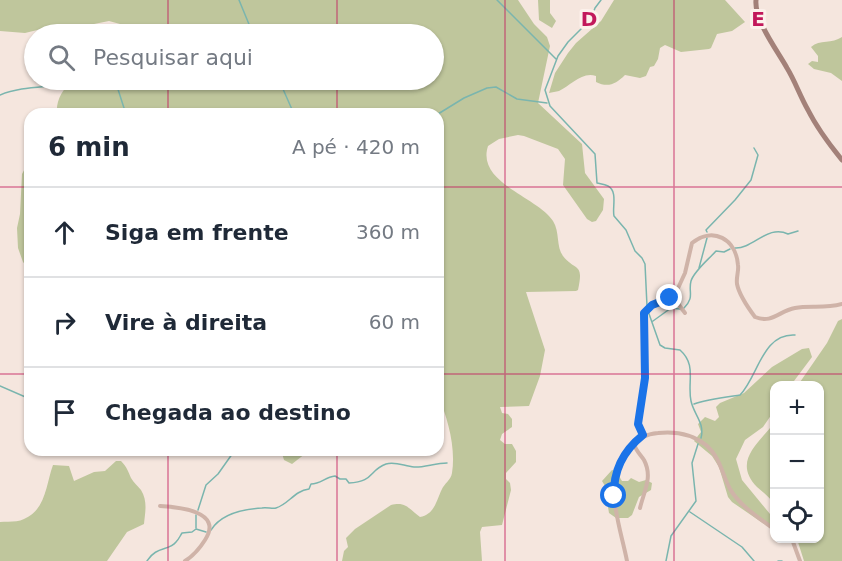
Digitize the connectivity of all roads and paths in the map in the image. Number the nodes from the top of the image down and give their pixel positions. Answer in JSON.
{"nodes":[{"id":1,"x":756,"y":0,"type":"edge"},
{"id":2,"x":842,"y":160,"type":"edge"},
{"id":3,"x":673,"y":299,"type":"junction"},
{"id":4,"x":842,"y":304,"type":"edge"},
{"id":5,"x":685,"y":313,"type":"dead end"},
{"id":6,"x":643,"y":435,"type":"junction"},
{"id":7,"x":634,"y":443,"type":"junction"},
{"id":8,"x":160,"y":506,"type":"dead end"},
{"id":9,"x":640,"y":507,"type":"dead end"},
{"id":10,"x":770,"y":526,"type":"edge"},
{"id":11,"x":793,"y":543,"type":"edge"},
{"id":12,"x":185,"y":561,"type":"edge"},
{"id":13,"x":627,"y":561,"type":"edge"},
{"id":14,"x":800,"y":561,"type":"edge"}],
"edges":[{"from":1,"to":2,"type":"street"},
{"from":3,"to":4,"type":"street"},
{"from":3,"to":5,"type":"street"},
{"from":3,"to":6,"type":"street"},
{"from":6,"to":7,"type":"street"},
{"from":6,"to":10,"type":"street"},
{"from":7,"to":9,"type":"street"},
{"from":7,"to":13,"type":"street"},
{"from":8,"to":12,"type":"street"},
{"from":11,"to":14,"type":"street"}]}
